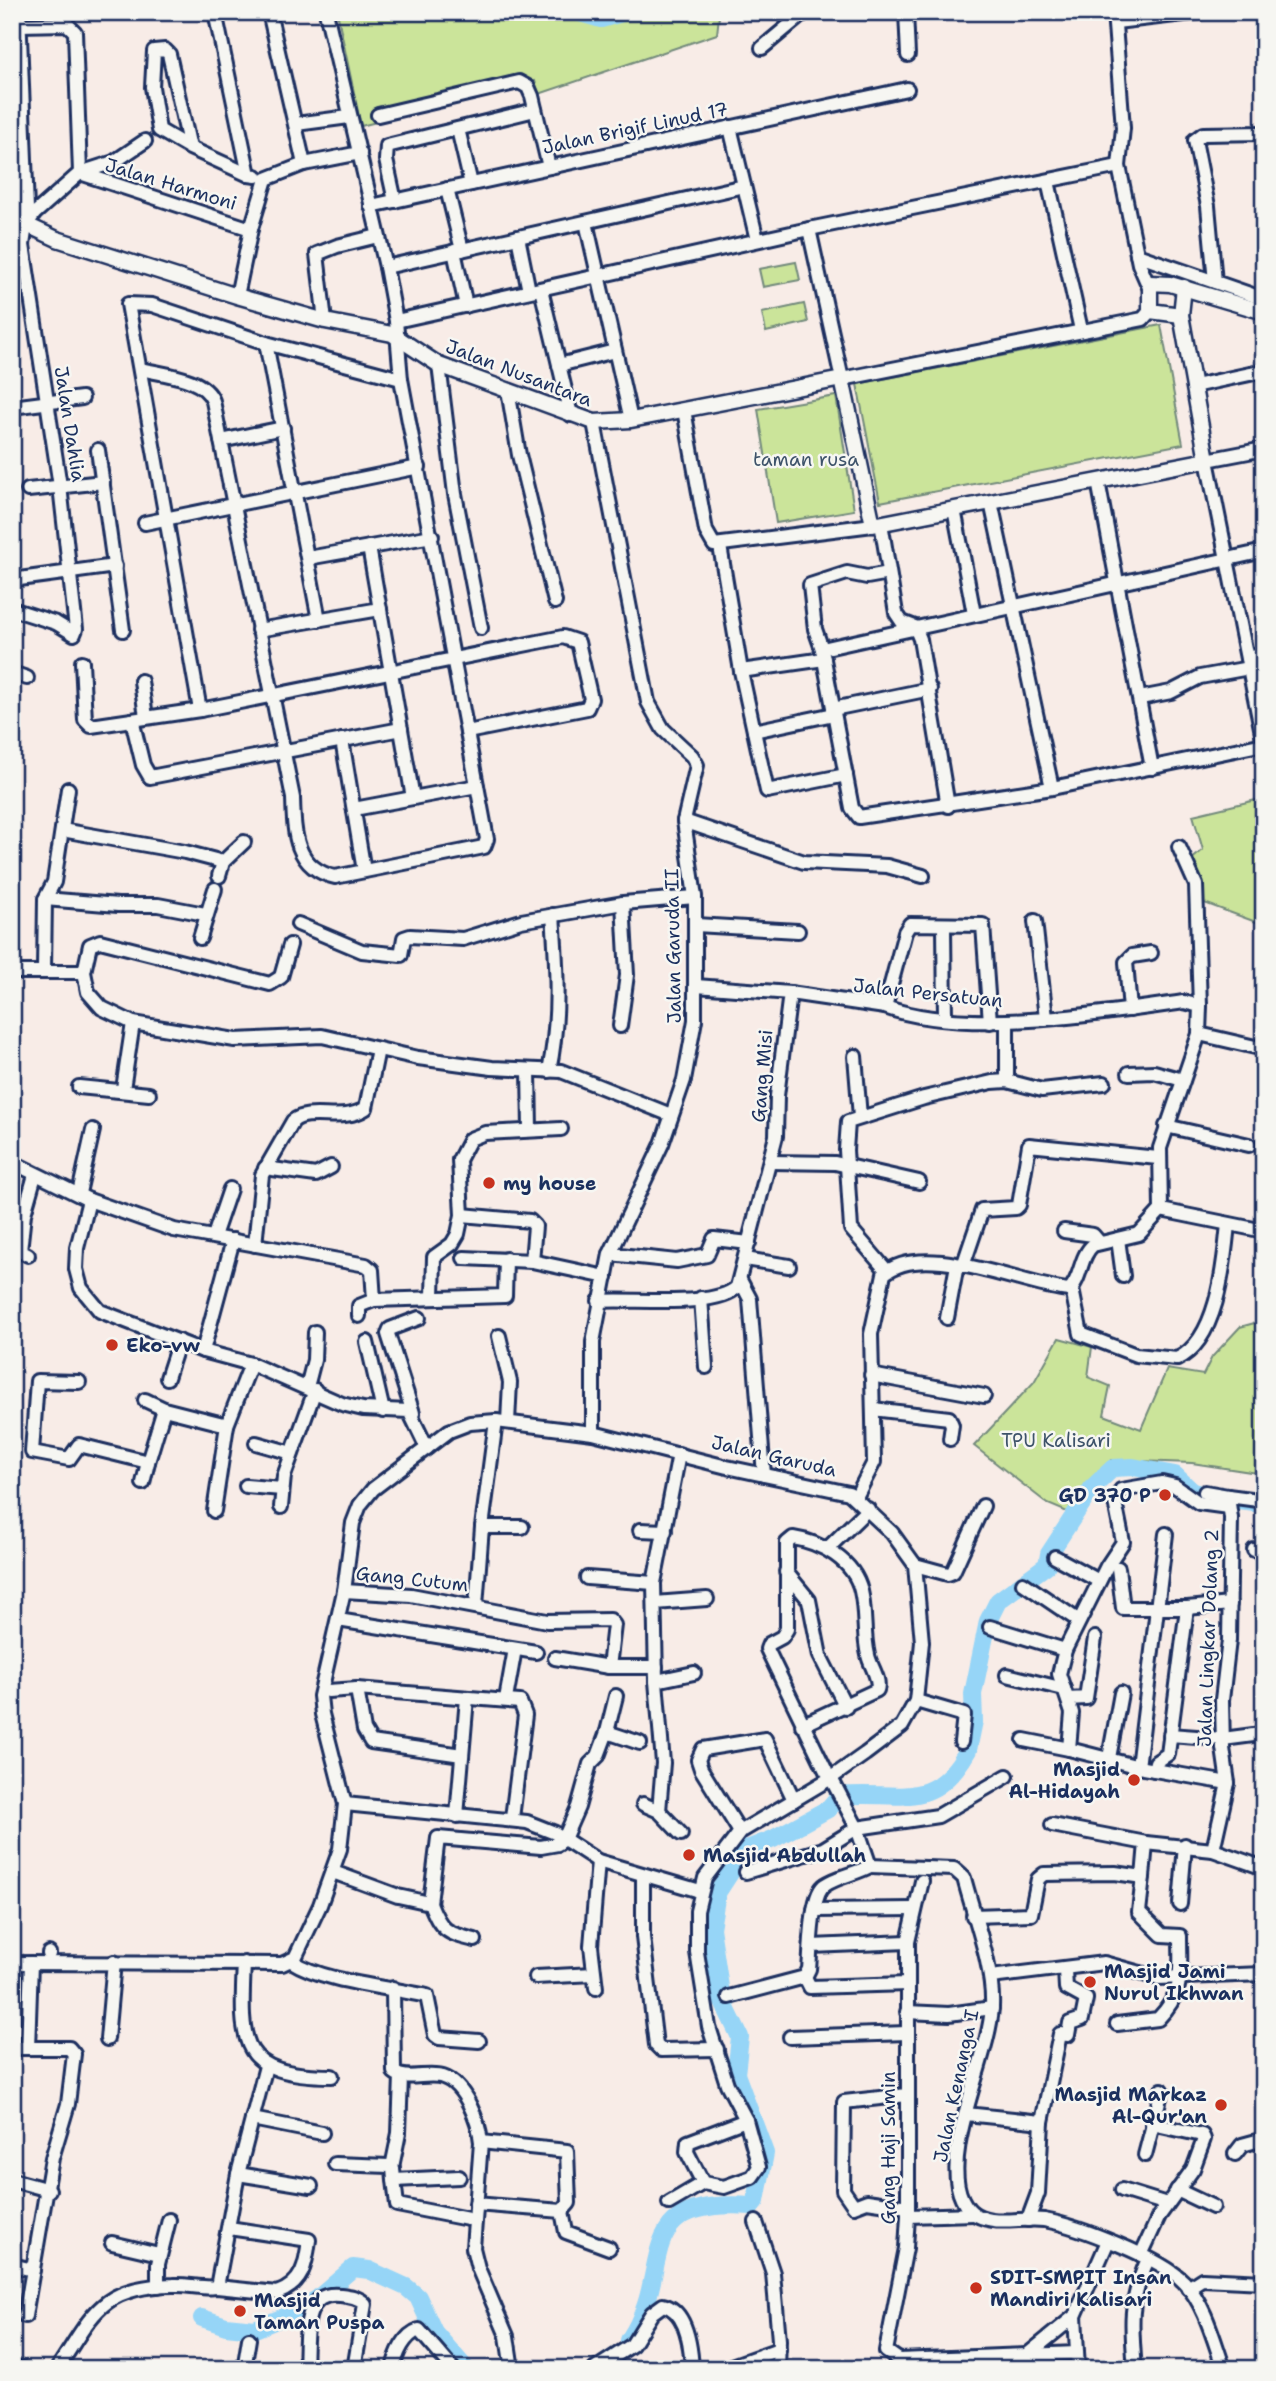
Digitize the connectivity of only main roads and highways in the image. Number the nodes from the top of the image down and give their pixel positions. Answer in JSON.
{"nodes":[{"id":1,"x":20,"y":222,"type":"edge"},
{"id":2,"x":1184,"y":287,"type":"junction"},
{"id":3,"x":1264,"y":312,"type":"edge"},
{"id":4,"x":1181,"y":315,"type":"junction"}],
"edges":[{"from":1,"to":4,"type":"main road","name":"Jalan Nusantara"},
{"from":2,"to":3,"type":"main road"},
{"from":2,"to":4,"type":"main road"},
{"from":2,"to":4,"type":"main road","name":"Jalan Nusantara"}]}
